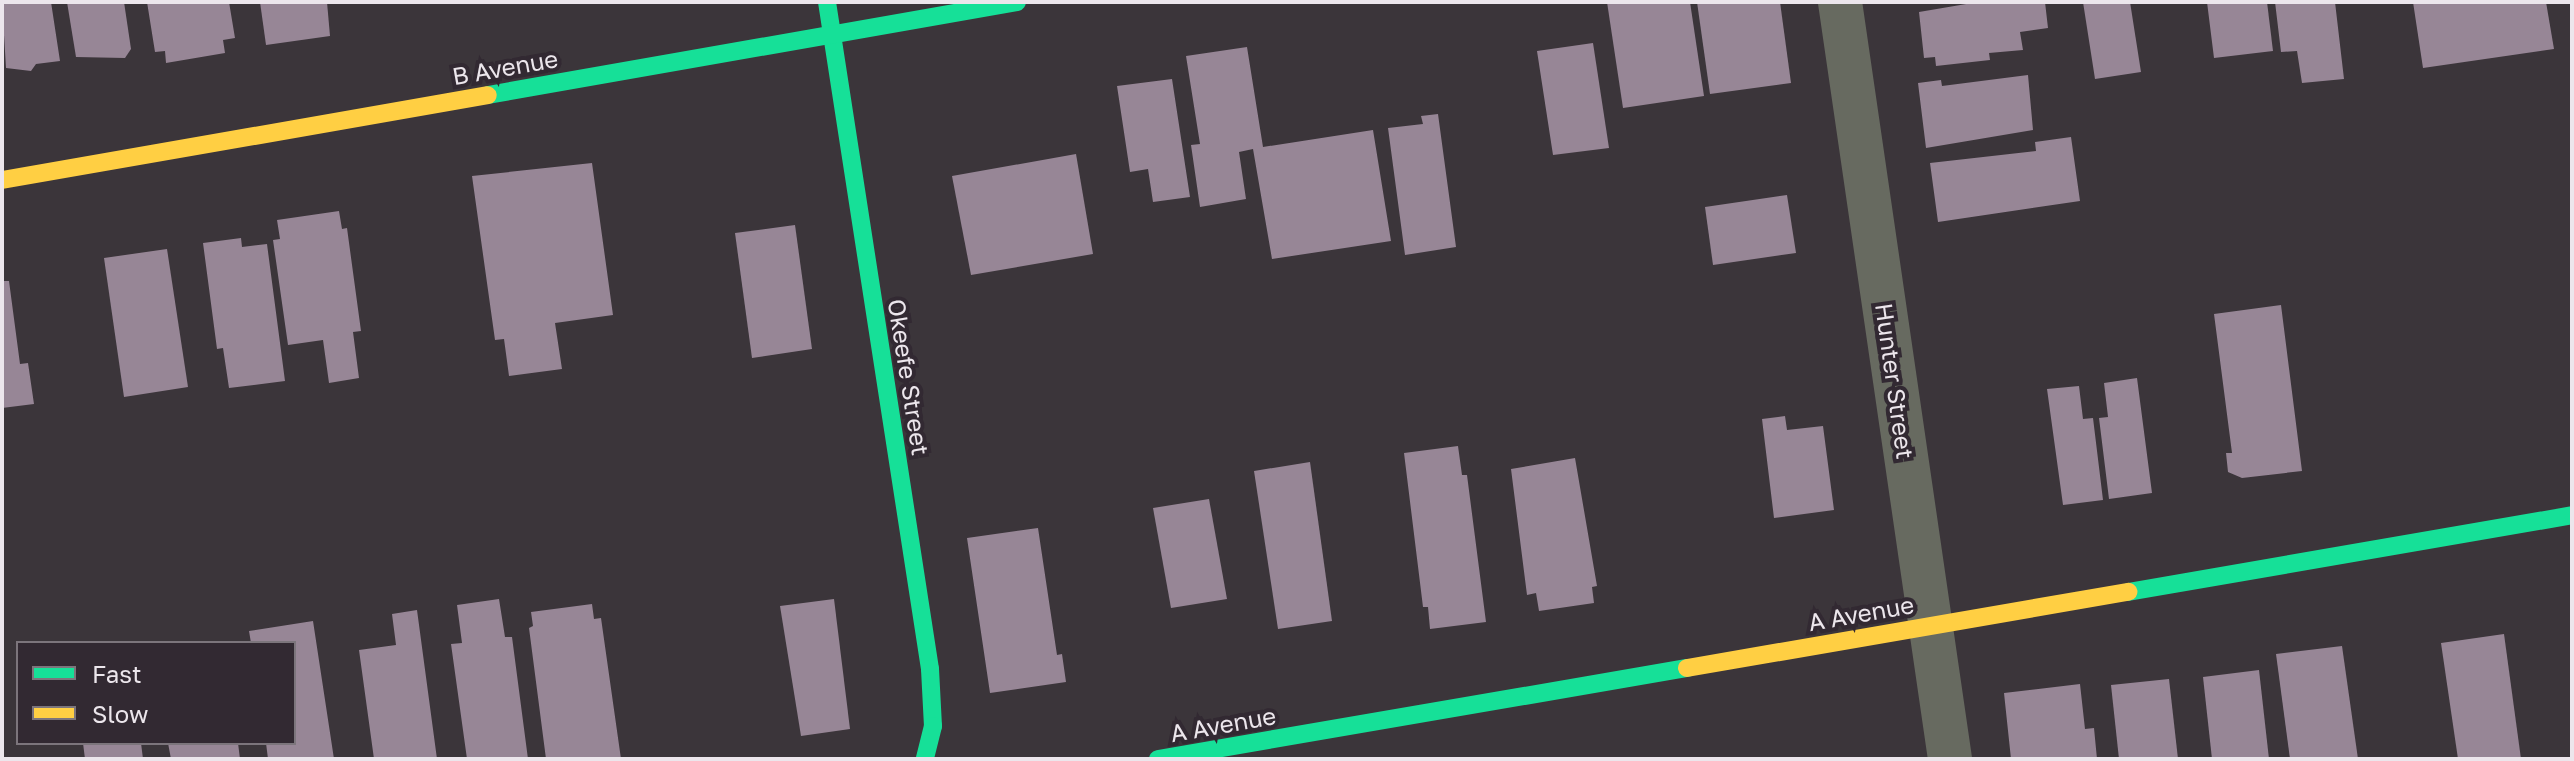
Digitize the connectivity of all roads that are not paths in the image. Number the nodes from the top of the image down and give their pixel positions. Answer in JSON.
{"nodes":[{"id":1,"x":827,"y":2,"type":"edge"},
{"id":2,"x":1017,"y":2,"type":"edge"},
{"id":3,"x":1840,"y":2,"type":"edge"},
{"id":4,"x":832,"y":34,"type":"junction"},
{"id":5,"x":2,"y":180,"type":"edge"},
{"id":6,"x":2572,"y":515,"type":"edge"},
{"id":7,"x":1930,"y":625,"type":"junction"},
{"id":8,"x":925,"y":759,"type":"edge"},
{"id":9,"x":1158,"y":759,"type":"edge"},
{"id":10,"x":1950,"y":759,"type":"edge"}],
"edges":[{"from":1,"to":4,"type":"street","name":"Okeefe Street"},
{"from":2,"to":4,"type":"street","name":"B Avenue"},
{"from":3,"to":7,"type":"street","name":"Hunter Street"},
{"from":4,"to":5,"type":"street","name":"B Avenue"},
{"from":4,"to":8,"type":"street","name":"Okeefe Street"},
{"from":6,"to":7,"type":"street","name":"A Avenue"},
{"from":7,"to":9,"type":"street","name":"A Avenue"},
{"from":7,"to":10,"type":"street","name":"Hunter Street"}]}
